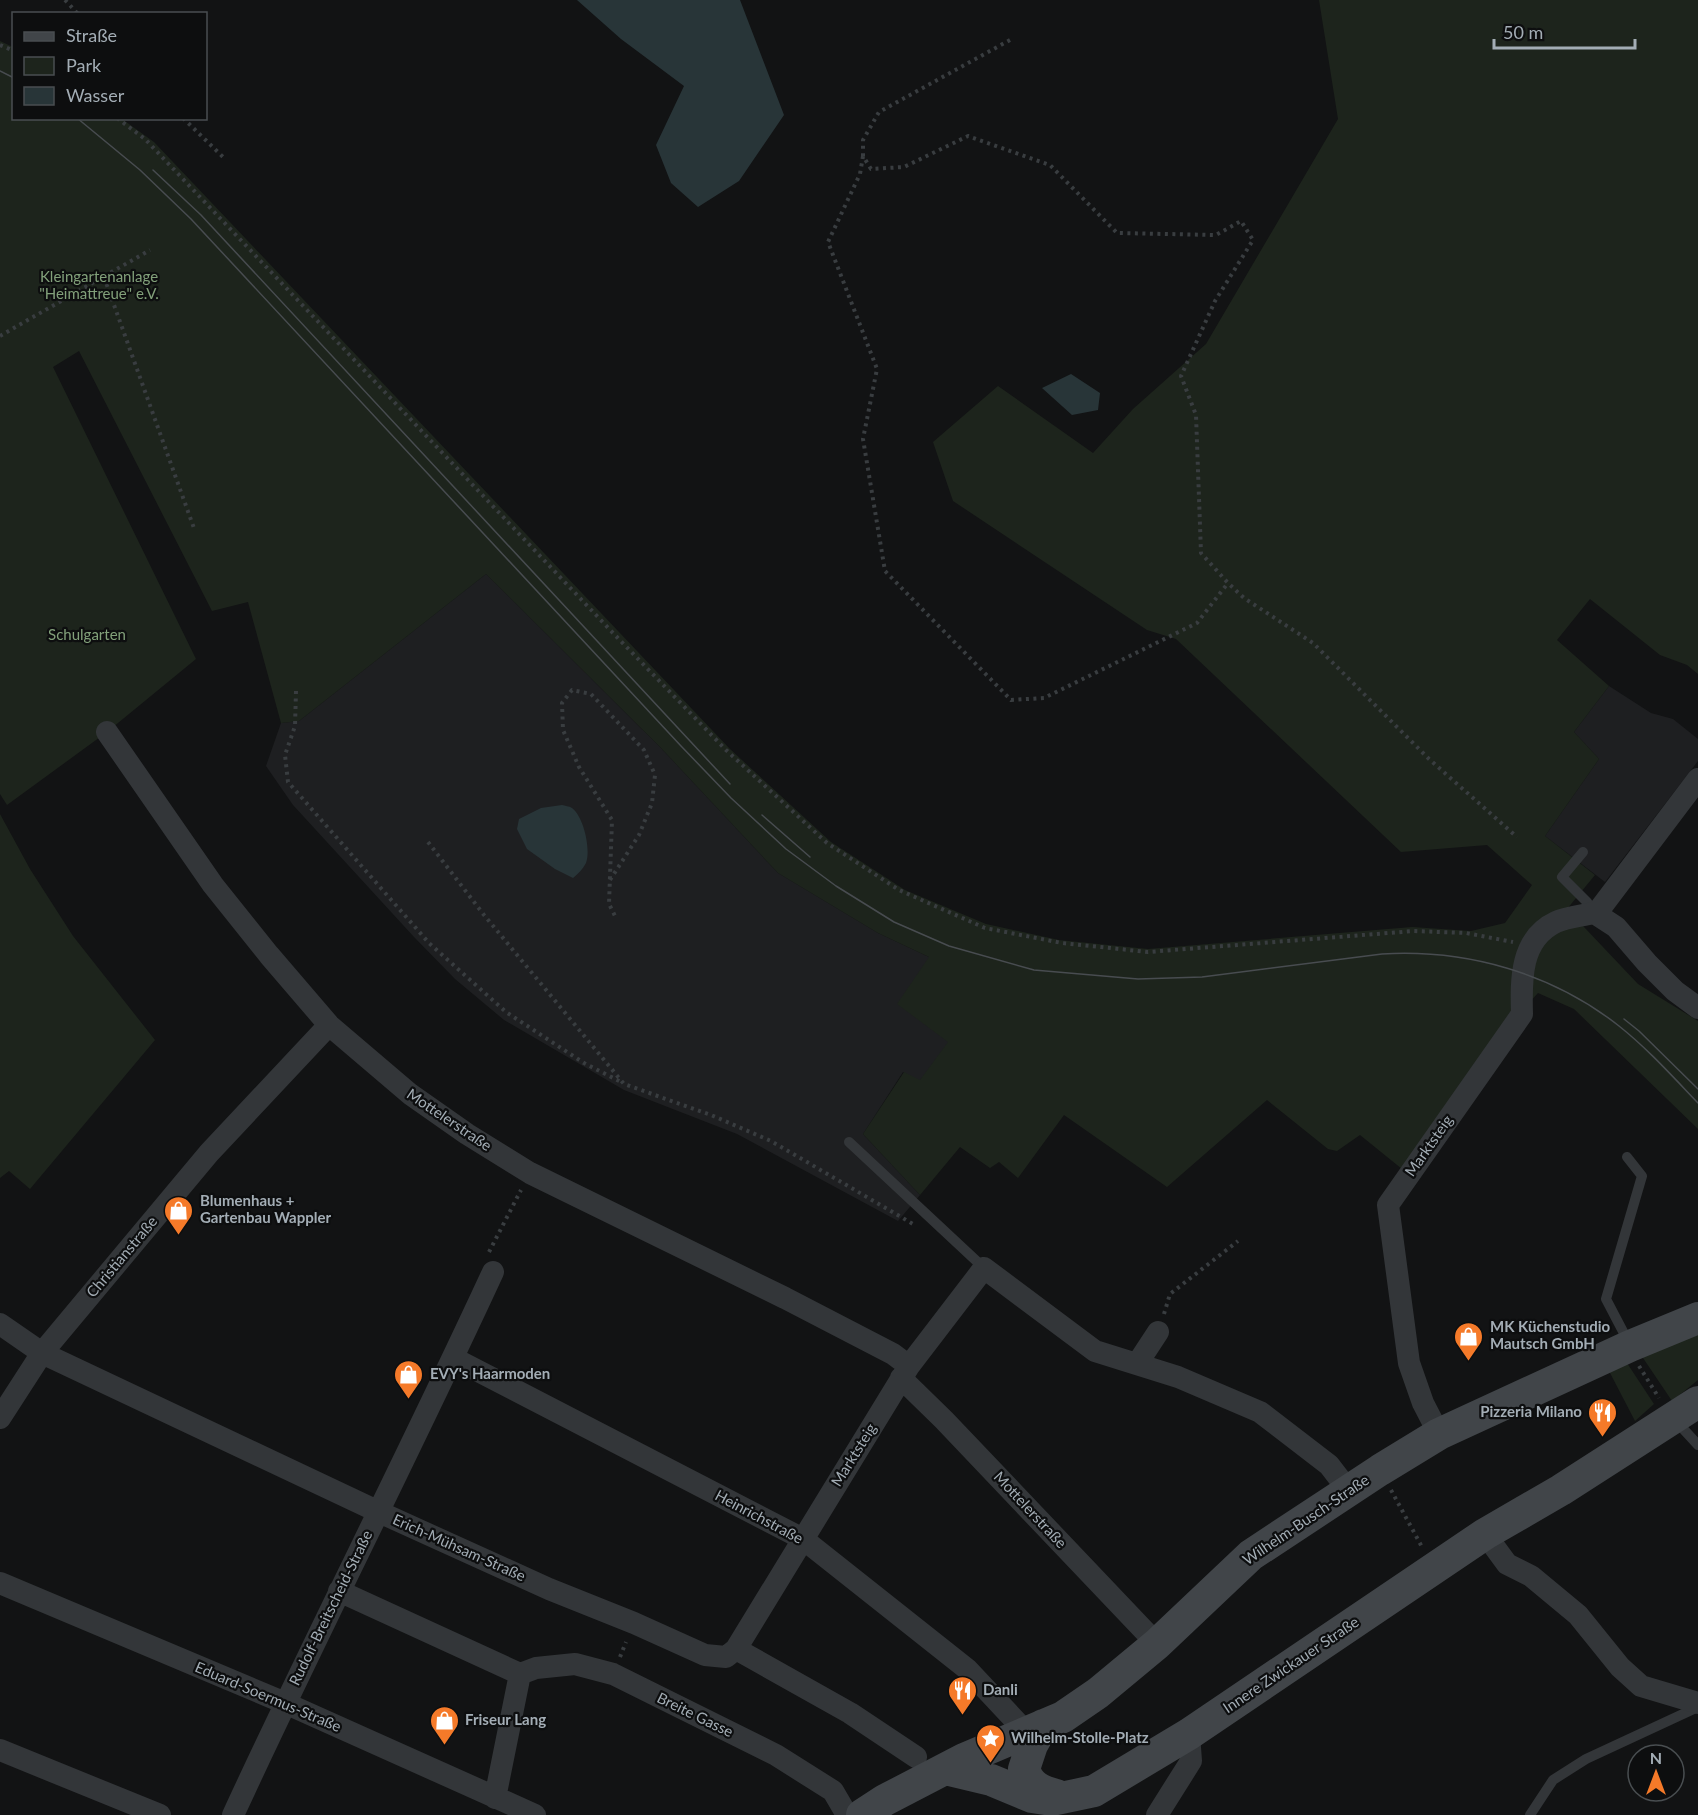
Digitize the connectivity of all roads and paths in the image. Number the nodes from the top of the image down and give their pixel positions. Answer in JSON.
{"nodes":[{"id":1,"x":65,"y":0,"type":"edge"},
{"id":2,"x":76,"y":12,"type":"edge"},
{"id":3,"x":1010,"y":40,"type":"dead end"},
{"id":4,"x":120,"y":120,"type":"edge"},
{"id":5,"x":185,"y":120,"type":"edge"},
{"id":6,"x":863,"y":156,"type":"junction"},
{"id":7,"x":224,"y":158,"type":"dead end"},
{"id":8,"x":150,"y":250,"type":"dead end"},
{"id":9,"x":104,"y":277,"type":"junction"},
{"id":10,"x":0,"y":336,"type":"edge"},
{"id":11,"x":195,"y":531,"type":"dead end"},
{"id":12,"x":1228,"y":583,"type":"junction"},
{"id":13,"x":296,"y":690,"type":"dead end"},
{"id":14,"x":107,"y":732,"type":"dead end"},
{"id":15,"x":1698,"y":779,"type":"edge"},
{"id":16,"x":1517,"y":837,"type":"dead end"},
{"id":17,"x":428,"y":842,"type":"dead end"},
{"id":18,"x":1583,"y":852,"type":"dead end"},
{"id":19,"x":610,"y":880,"type":"junction"},
{"id":20,"x":1594,"y":914,"type":"junction"},
{"id":21,"x":615,"y":916,"type":"dead end"},
{"id":22,"x":1530,"y":946,"type":"junction"},
{"id":23,"x":1698,"y":1008,"type":"edge"},
{"id":24,"x":328,"y":1025,"type":"junction"},
{"id":25,"x":624,"y":1084,"type":"junction"},
{"id":26,"x":849,"y":1142,"type":"dead end"},
{"id":27,"x":1627,"y":1157,"type":"dead end"},
{"id":28,"x":530,"y":1173,"type":"junction"},
{"id":29,"x":918,"y":1227,"type":"dead end"},
{"id":30,"x":1238,"y":1241,"type":"dead end"},
{"id":31,"x":984,"y":1268,"type":"junction"},
{"id":32,"x":494,"y":1272,"type":"joint"},
{"id":33,"x":1698,"y":1318,"type":"edge"},
{"id":34,"x":0,"y":1324,"type":"edge"},
{"id":35,"x":1158,"y":1332,"type":"joint"},
{"id":36,"x":1630,"y":1346,"type":"junction"},
{"id":37,"x":42,"y":1353,"type":"junction"},
{"id":38,"x":453,"y":1358,"type":"junction"},
{"id":39,"x":1137,"y":1364,"type":"junction"},
{"id":40,"x":905,"y":1372,"type":"junction"},
{"id":41,"x":1686,"y":1410,"type":"edge"},
{"id":42,"x":0,"y":1418,"type":"edge"},
{"id":43,"x":1439,"y":1434,"type":"junction"},
{"id":44,"x":1698,"y":1445,"type":"edge"},
{"id":45,"x":1380,"y":1470,"type":"junction"},
{"id":46,"x":1349,"y":1491,"type":"junction"},
{"id":47,"x":379,"y":1512,"type":"junction"},
{"id":48,"x":1485,"y":1534,"type":"junction"},
{"id":49,"x":803,"y":1539,"type":"junction"},
{"id":50,"x":1434,"y":1569,"type":"junction"},
{"id":51,"x":0,"y":1583,"type":"edge"},
{"id":52,"x":339,"y":1591,"type":"junction"},
{"id":53,"x":633,"y":1623,"type":"junction"},
{"id":54,"x":1157,"y":1644,"type":"junction"},
{"id":55,"x":736,"y":1649,"type":"junction"},
{"id":56,"x":520,"y":1674,"type":"junction"},
{"id":57,"x":613,"y":1674,"type":"junction"},
{"id":58,"x":285,"y":1703,"type":"junction"},
{"id":59,"x":1698,"y":1705,"type":"edge"},
{"id":60,"x":1035,"y":1729,"type":"junction"},
{"id":61,"x":1189,"y":1734,"type":"junction"},
{"id":62,"x":0,"y":1750,"type":"edge"},
{"id":63,"x":916,"y":1757,"type":"dead end"},
{"id":64,"x":945,"y":1768,"type":"junction"},
{"id":65,"x":1066,"y":1798,"type":"junction"},
{"id":66,"x":505,"y":1806,"type":"edge"},
{"id":67,"x":160,"y":1815,"type":"edge"},
{"id":68,"x":233,"y":1815,"type":"edge"},
{"id":69,"x":535,"y":1815,"type":"edge"},
{"id":70,"x":847,"y":1815,"type":"edge"},
{"id":71,"x":862,"y":1815,"type":"edge"},
{"id":72,"x":1157,"y":1815,"type":"edge"},
{"id":73,"x":1530,"y":1815,"type":"edge"}],
"edges":[{"from":1,"to":2,"type":"path"},
{"from":3,"to":6,"type":"path"},
{"from":4,"to":22,"type":"path"},
{"from":5,"to":7,"type":"path"},
{"from":6,"to":12,"type":"path"},
{"from":6,"to":12,"type":"path"},
{"from":8,"to":9,"type":"path"},
{"from":9,"to":10,"type":"path"},
{"from":9,"to":11,"type":"path"},
{"from":12,"to":16,"type":"path"},
{"from":13,"to":25,"type":"path"},
{"from":14,"to":24,"type":"street","name":"Mottelerstraße"},
{"from":15,"to":20,"type":"street"},
{"from":17,"to":25,"type":"path"},
{"from":18,"to":20,"type":"lane"},
{"from":19,"to":19,"type":"path"},
{"from":19,"to":21,"type":"path"},
{"from":20,"to":22,"type":"street"},
{"from":20,"to":23,"type":"street"},
{"from":22,"to":43,"type":"street","name":"Marktsteig"},
{"from":24,"to":28,"type":"street","name":"Mottelerstraße"},
{"from":24,"to":37,"type":"street","name":"Christianstraße"},
{"from":25,"to":29,"type":"path"},
{"from":26,"to":31,"type":"lane"},
{"from":27,"to":36,"type":"lane"},
{"from":28,"to":32,"type":"path"},
{"from":28,"to":40,"type":"street","name":"Mottelerstraße"},
{"from":30,"to":35,"type":"path"},
{"from":31,"to":39,"type":"street"},
{"from":31,"to":40,"type":"street","name":"Marktsteig"},
{"from":32,"to":38,"type":"street","name":"Rudolf-Breitscheid-Straße"},
{"from":33,"to":36,"type":"main road","name":"Wilhelm-Busch-Straße"},
{"from":34,"to":37,"type":"street","name":"Erich-Mühsam-Straße"},
{"from":35,"to":39,"type":"street"},
{"from":36,"to":41,"type":"path"},
{"from":36,"to":43,"type":"main road","name":"Wilhelm-Busch-Straße"},
{"from":37,"to":42,"type":"street","name":"Christianstraße"},
{"from":37,"to":47,"type":"street","name":"Erich-Mühsam-Straße"},
{"from":38,"to":47,"type":"street","name":"Rudolf-Breitscheid-Straße"},
{"from":38,"to":49,"type":"street","name":"Heinrichstraße"},
{"from":39,"to":46,"type":"street"},
{"from":40,"to":49,"type":"street","name":"Marktsteig"},
{"from":40,"to":54,"type":"street","name":"Mottelerstraße"},
{"from":41,"to":44,"type":"lane"},
{"from":41,"to":48,"type":"main road","name":"Innere Zwickauer Straße"},
{"from":43,"to":45,"type":"main road","name":"Wilhelm-Busch-Straße"},
{"from":45,"to":46,"type":"main road","name":"Wilhelm-Busch-Straße"},
{"from":45,"to":50,"type":"path"},
{"from":46,"to":54,"type":"main road","name":"Wilhelm-Busch-Straße"},
{"from":47,"to":52,"type":"street","name":"Rudolf-Breitscheid-Straße"},
{"from":47,"to":53,"type":"street","name":"Erich-Mühsam-Straße"},
{"from":48,"to":50,"type":"main road","name":"Innere Zwickauer Straße"},
{"from":48,"to":59,"type":"street"},
{"from":49,"to":55,"type":"street","name":"Marktsteig"},
{"from":49,"to":60,"type":"street","name":"Heinrichstraße"},
{"from":50,"to":61,"type":"main road","name":"Innere Zwickauer Straße"},
{"from":51,"to":58,"type":"street","name":"Eduard-Soermus-Straße"},
{"from":52,"to":56,"type":"street"},
{"from":52,"to":58,"type":"street","name":"Rudolf-Breitscheid-Straße"},
{"from":53,"to":55,"type":"street","name":"Erich-Mühsam-Straße"},
{"from":53,"to":57,"type":"path"},
{"from":54,"to":60,"type":"main road","name":"Wilhelm-Busch-Straße"},
{"from":55,"to":63,"type":"street"},
{"from":56,"to":57,"type":"street","name":"Breite Gasse"},
{"from":56,"to":66,"type":"street"},
{"from":57,"to":70,"type":"street","name":"Breite Gasse"},
{"from":58,"to":66,"type":"street","name":"Eduard-Soermus-Straße"},
{"from":58,"to":68,"type":"street","name":"Rudolf-Breitscheid-Straße"},
{"from":59,"to":73,"type":"lane"},
{"from":60,"to":64,"type":"main road","name":"Wilhelm-Busch-Straße"},
{"from":60,"to":65,"type":"main road"},
{"from":61,"to":65,"type":"main road","name":"Innere Zwickauer Straße"},
{"from":61,"to":72,"type":"street"},
{"from":62,"to":67,"type":"street"},
{"from":64,"to":65,"type":"main road","name":"Innere Zwickauer Straße"},
{"from":64,"to":71,"type":"main road"},
{"from":66,"to":69,"type":"street","name":"Eduard-Soermus-Straße"}]}
